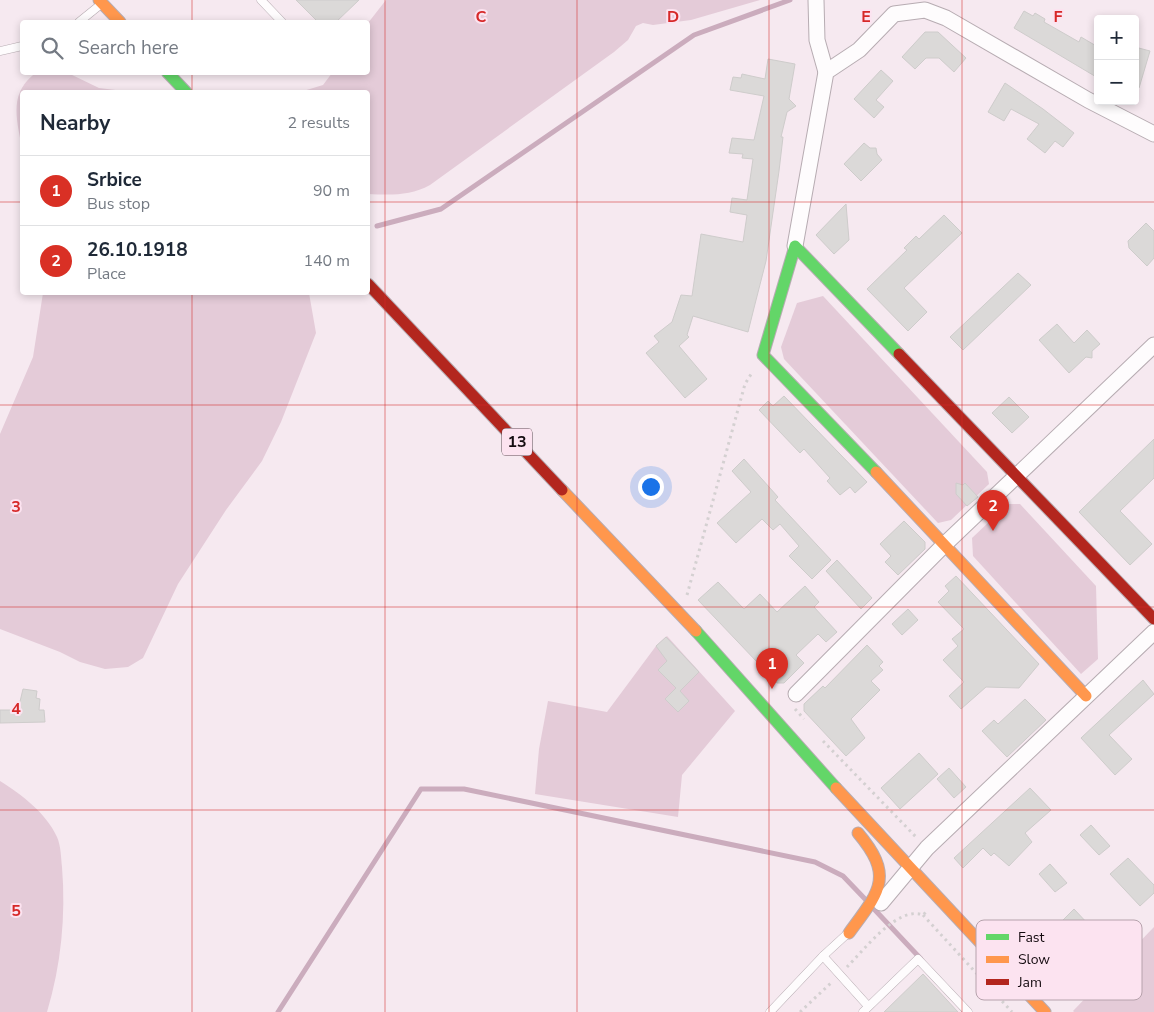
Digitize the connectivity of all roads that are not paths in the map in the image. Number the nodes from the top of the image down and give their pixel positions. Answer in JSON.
{"nodes":[{"id":1,"x":261,"y":0,"type":"edge"},
{"id":2,"x":102,"y":1,"type":"edge"},
{"id":3,"x":817,"y":4,"type":"edge"},
{"id":4,"x":81,"y":20,"type":"edge"},
{"id":5,"x":118,"y":20,"type":"edge"},
{"id":6,"x":280,"y":20,"type":"edge"},
{"id":7,"x":20,"y":46,"type":"edge"},
{"id":8,"x":0,"y":51,"type":"edge"},
{"id":9,"x":826,"y":72,"type":"junction"},
{"id":10,"x":170,"y":75,"type":"edge"},
{"id":11,"x":184,"y":90,"type":"edge"},
{"id":12,"x":1154,"y":134,"type":"edge"},
{"id":13,"x":795,"y":246,"type":"junction"},
{"id":14,"x":370,"y":286,"type":"edge"},
{"id":15,"x":1154,"y":345,"type":"edge"},
{"id":16,"x":1015,"y":477,"type":"junction"},
{"id":17,"x":945,"y":544,"type":"junction"},
{"id":18,"x":1154,"y":619,"type":"edge"},
{"id":19,"x":1154,"y":632,"type":"edge"},
{"id":20,"x":796,"y":694,"type":"dead end"},
{"id":21,"x":1086,"y":696,"type":"junction"},
{"id":22,"x":765,"y":708,"type":"junction"},
{"id":23,"x":806,"y":772,"type":"dead end"},
{"id":24,"x":849,"y":823,"type":"dead end"},
{"id":25,"x":910,"y":869,"type":"junction"},
{"id":26,"x":881,"y":903,"type":"joint"},
{"id":27,"x":848,"y":933,"type":"junction"},
{"id":28,"x":976,"y":939,"type":"edge"},
{"id":29,"x":823,"y":956,"type":"junction"},
{"id":30,"x":1034,"y":1000,"type":"edge"},
{"id":31,"x":865,"y":1009,"type":"edge"},
{"id":32,"x":770,"y":1012,"type":"edge"},
{"id":33,"x":968,"y":1012,"type":"edge"},
{"id":34,"x":1045,"y":1012,"type":"edge"}],
"edges":[{"from":1,"to":6,"type":"lane"},
{"from":2,"to":4,"type":"lane"},
{"from":2,"to":5,"type":"main road"},
{"from":3,"to":9,"type":"street"},
{"from":7,"to":8,"type":"lane"},
{"from":9,"to":12,"type":"street"},
{"from":9,"to":13,"type":"street"},
{"from":10,"to":11,"type":"main road"},
{"from":13,"to":16,"type":"main road"},
{"from":13,"to":17,"type":"main road"},
{"from":14,"to":22,"type":"main road","number":"13"},
{"from":15,"to":16,"type":"street"},
{"from":16,"to":17,"type":"street"},
{"from":16,"to":18,"type":"main road"},
{"from":17,"to":20,"type":"street"},
{"from":17,"to":21,"type":"main road"},
{"from":19,"to":21,"type":"street"},
{"from":21,"to":25,"type":"street"},
{"from":22,"to":23,"type":"main road"},
{"from":22,"to":25,"type":"main road","number":"13"},
{"from":24,"to":27,"type":"main road"},
{"from":25,"to":26,"type":"street"},
{"from":25,"to":28,"type":"main road","number":"13"},
{"from":26,"to":27,"type":"lane"},
{"from":27,"to":29,"type":"lane"},
{"from":29,"to":31,"type":"lane"},
{"from":29,"to":32,"type":"lane"},
{"from":30,"to":34,"type":"main road","number":"13"},
{"from":31,"to":33,"type":"lane"}]}
